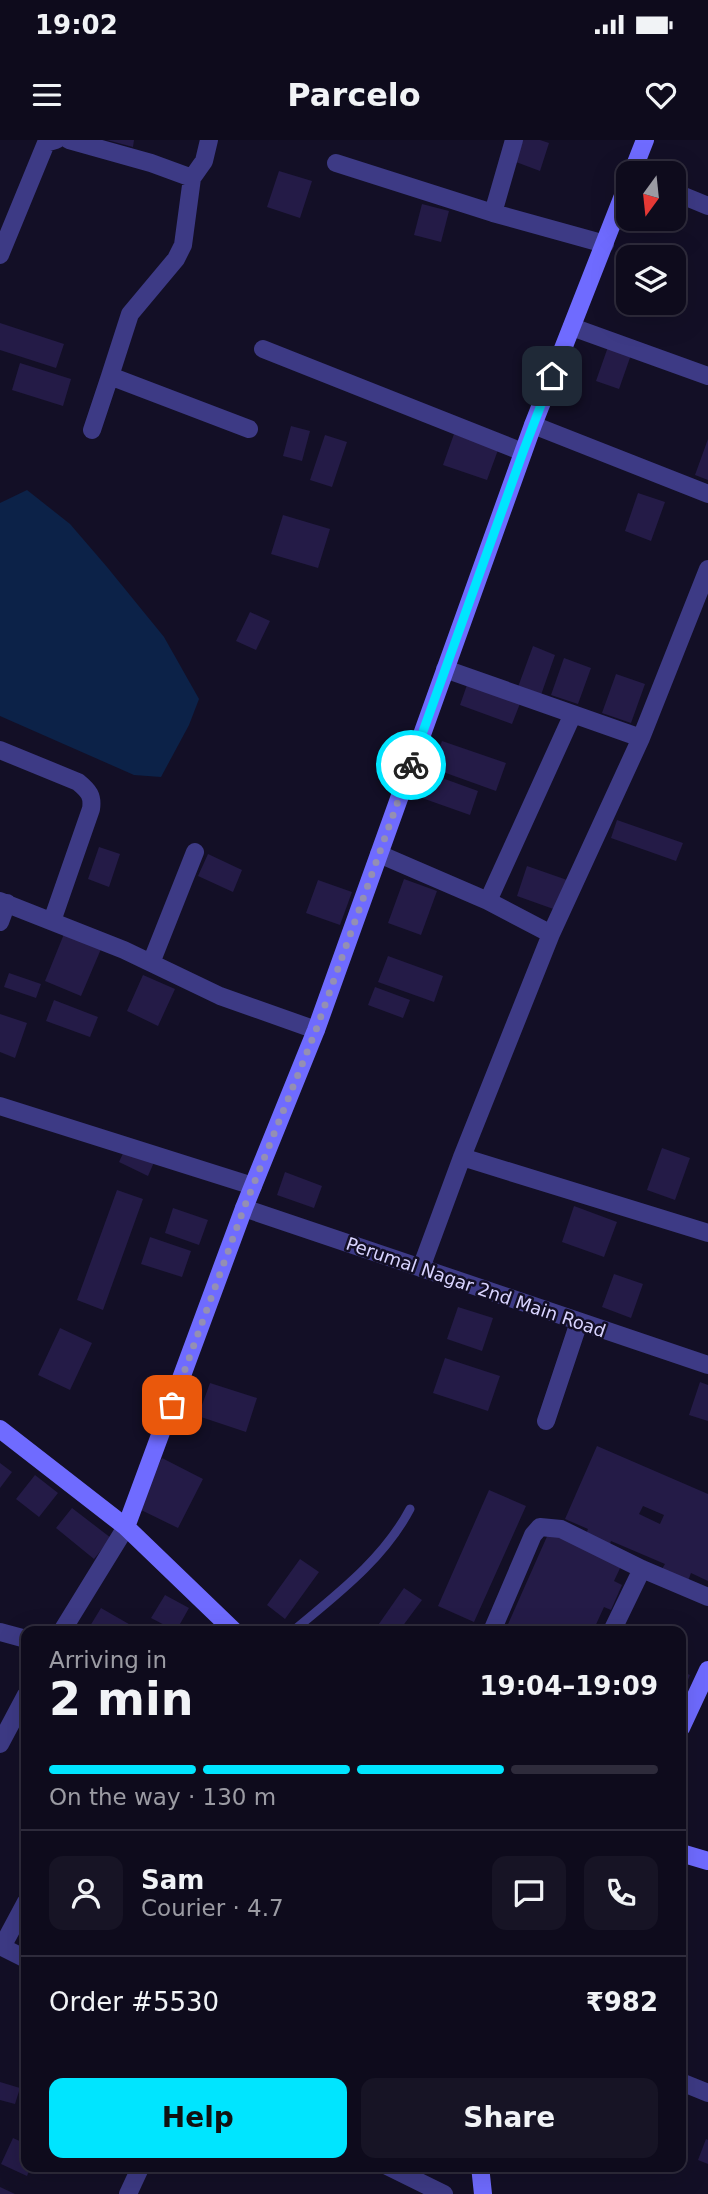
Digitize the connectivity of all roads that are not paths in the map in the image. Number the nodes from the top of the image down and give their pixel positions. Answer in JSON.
{"nodes":[{"id":1,"x":56,"y":140,"type":"edge"},
{"id":2,"x":69,"y":140,"type":"edge"},
{"id":3,"x":209,"y":140,"type":"edge"},
{"id":4,"x":514,"y":140,"type":"edge"},
{"id":5,"x":645,"y":140,"type":"edge"},
{"id":6,"x":637,"y":161,"type":"edge"},
{"id":7,"x":336,"y":163,"type":"dead end"},
{"id":8,"x":192,"y":178,"type":"junction"},
{"id":9,"x":686,"y":197,"type":"edge"},
{"id":10,"x":708,"y":206,"type":"edge"},
{"id":11,"x":493,"y":213,"type":"junction"},
{"id":12,"x":616,"y":215,"type":"edge"},
{"id":13,"x":605,"y":244,"type":"junction"},
{"id":14,"x":0,"y":256,"type":"edge"},
{"id":15,"x":572,"y":327,"type":"junction"},
{"id":16,"x":262,"y":349,"type":"dead end"},
{"id":17,"x":110,"y":376,"type":"junction"},
{"id":18,"x":708,"y":376,"type":"edge"},
{"id":19,"x":533,"y":425,"type":"junction"},
{"id":20,"x":249,"y":429,"type":"dead end"},
{"id":21,"x":92,"y":430,"type":"dead end"},
{"id":22,"x":523,"y":452,"type":"junction"},
{"id":23,"x":708,"y":494,"type":"edge"},
{"id":24,"x":708,"y":569,"type":"edge"},
{"id":25,"x":445,"y":669,"type":"junction"},
{"id":26,"x":572,"y":716,"type":"junction"},
{"id":27,"x":641,"y":738,"type":"junction"},
{"id":28,"x":0,"y":750,"type":"edge"},
{"id":29,"x":195,"y":852,"type":"dead end"},
{"id":30,"x":379,"y":854,"type":"junction"},
{"id":31,"x":488,"y":901,"type":"junction"},
{"id":32,"x":3,"y":902,"type":"edge"},
{"id":33,"x":52,"y":921,"type":"junction"},
{"id":34,"x":0,"y":922,"type":"edge"},
{"id":35,"x":551,"y":934,"type":"junction"},
{"id":36,"x":151,"y":963,"type":"junction"},
{"id":37,"x":316,"y":1030,"type":"junction"},
{"id":38,"x":0,"y":1106,"type":"edge"},
{"id":39,"x":462,"y":1157,"type":"junction"},
{"id":40,"x":253,"y":1186,"type":"junction"},
{"id":41,"x":244,"y":1208,"type":"junction"},
{"id":42,"x":708,"y":1233,"type":"edge"},
{"id":43,"x":421,"y":1268,"type":"junction"},
{"id":44,"x":579,"y":1322,"type":"junction"},
{"id":45,"x":708,"y":1365,"type":"edge"},
{"id":46,"x":546,"y":1421,"type":"dead end"},
{"id":47,"x":0,"y":1429,"type":"edge"},
{"id":48,"x":410,"y":1509,"type":"dead end"},
{"id":49,"x":126,"y":1527,"type":"junction"},
{"id":50,"x":642,"y":1569,"type":"junction"},
{"id":51,"x":708,"y":1597,"type":"edge"},
{"id":52,"x":65,"y":1626,"type":"edge"},
{"id":53,"x":229,"y":1626,"type":"edge"},
{"id":54,"x":299,"y":1626,"type":"edge"},
{"id":55,"x":494,"y":1626,"type":"edge"},
{"id":56,"x":614,"y":1626,"type":"edge"},
{"id":57,"x":0,"y":1632,"type":"edge"},
{"id":58,"x":21,"y":1638,"type":"edge"},
{"id":59,"x":708,"y":1670,"type":"edge"},
{"id":60,"x":21,"y":1704,"type":"edge"},
{"id":61,"x":686,"y":1717,"type":"edge"},
{"id":62,"x":0,"y":1744,"type":"edge"},
{"id":63,"x":686,"y":1854,"type":"edge"},
{"id":64,"x":708,"y":1861,"type":"edge"},
{"id":65,"x":21,"y":1911,"type":"edge"},
{"id":66,"x":1,"y":1947,"type":"edge"},
{"id":67,"x":21,"y":1957,"type":"edge"},
{"id":68,"x":686,"y":2084,"type":"edge"},
{"id":69,"x":708,"y":2093,"type":"edge"},
{"id":70,"x":138,"y":2172,"type":"edge"},
{"id":71,"x":399,"y":2172,"type":"edge"},
{"id":72,"x":480,"y":2172,"type":"edge"},
{"id":73,"x":128,"y":2194,"type":"edge"},
{"id":74,"x":444,"y":2194,"type":"edge"},
{"id":75,"x":482,"y":2194,"type":"edge"}],
"edges":[{"from":1,"to":14,"type":"street"},
{"from":2,"to":8,"type":"street"},
{"from":3,"to":8,"type":"street"},
{"from":4,"to":11,"type":"street"},
{"from":5,"to":6,"type":"street"},
{"from":7,"to":11,"type":"street"},
{"from":8,"to":17,"type":"street"},
{"from":9,"to":10,"type":"street"},
{"from":11,"to":13,"type":"street"},
{"from":12,"to":13,"type":"street"},
{"from":13,"to":15,"type":"street"},
{"from":15,"to":18,"type":"street"},
{"from":15,"to":19,"type":"street"},
{"from":16,"to":22,"type":"street"},
{"from":17,"to":20,"type":"street"},
{"from":17,"to":21,"type":"street"},
{"from":19,"to":22,"type":"street"},
{"from":19,"to":23,"type":"street"},
{"from":22,"to":25,"type":"street"},
{"from":24,"to":27,"type":"street"},
{"from":25,"to":26,"type":"street"},
{"from":25,"to":30,"type":"street"},
{"from":26,"to":27,"type":"street"},
{"from":26,"to":31,"type":"street"},
{"from":27,"to":35,"type":"street"},
{"from":28,"to":33,"type":"street"},
{"from":29,"to":36,"type":"street"},
{"from":30,"to":31,"type":"street"},
{"from":30,"to":37,"type":"street"},
{"from":31,"to":35,"type":"street"},
{"from":32,"to":33,"type":"street"},
{"from":32,"to":34,"type":"street"},
{"from":33,"to":36,"type":"street"},
{"from":35,"to":39,"type":"street"},
{"from":36,"to":37,"type":"street"},
{"from":37,"to":40,"type":"street"},
{"from":38,"to":40,"type":"street"},
{"from":39,"to":42,"type":"street"},
{"from":39,"to":43,"type":"street"},
{"from":40,"to":41,"type":"street"},
{"from":41,"to":43,"type":"street","name":"Perumal Nagar 2nd Main Road"},
{"from":41,"to":49,"type":"street"},
{"from":43,"to":44,"type":"street","name":"Perumal Nagar 2nd Main Road"},
{"from":44,"to":45,"type":"street","name":"Perumal Nagar 2nd Main Road"},
{"from":44,"to":46,"type":"street"},
{"from":47,"to":49,"type":"street"},
{"from":48,"to":54,"type":"lane"},
{"from":49,"to":52,"type":"street"},
{"from":49,"to":53,"type":"street"},
{"from":50,"to":51,"type":"street"},
{"from":50,"to":55,"type":"street"},
{"from":50,"to":56,"type":"street"},
{"from":57,"to":58,"type":"street"},
{"from":59,"to":61,"type":"street"},
{"from":60,"to":62,"type":"street"},
{"from":63,"to":64,"type":"street"},
{"from":65,"to":66,"type":"street"},
{"from":66,"to":67,"type":"street"},
{"from":68,"to":69,"type":"street"},
{"from":70,"to":73,"type":"street"},
{"from":71,"to":74,"type":"street"},
{"from":72,"to":75,"type":"street"}]}
